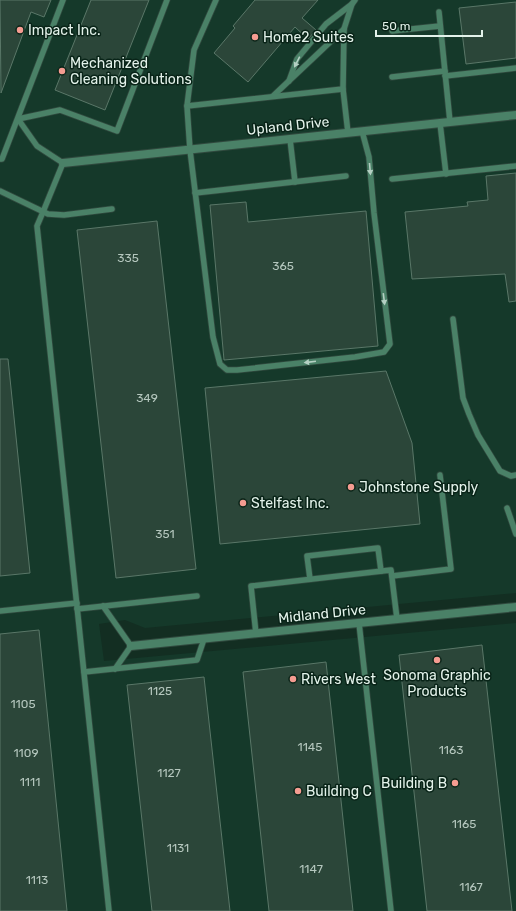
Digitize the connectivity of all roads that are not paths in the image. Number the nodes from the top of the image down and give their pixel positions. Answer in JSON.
{"nodes":[{"id":1,"x":63,"y":0,"type":"edge"},
{"id":2,"x":167,"y":0,"type":"edge"},
{"id":3,"x":216,"y":0,"type":"edge"},
{"id":4,"x":353,"y":2,"type":"edge"},
{"id":5,"x":439,"y":12,"type":"dead end"},
{"id":6,"x":440,"y":26,"type":"junction"},
{"id":7,"x":344,"y":28,"type":"junction"},
{"id":8,"x":392,"y":31,"type":"dead end"},
{"id":9,"x":516,"y":68,"type":"edge"},
{"id":10,"x":445,"y":74,"type":"junction"},
{"id":11,"x":392,"y":77,"type":"dead end"},
{"id":12,"x":289,"y":81,"type":"junction"},
{"id":13,"x":343,"y":89,"type":"junction"},
{"id":14,"x":272,"y":96,"type":"junction"},
{"id":15,"x":187,"y":106,"type":"junction"},
{"id":16,"x":516,"y":115,"type":"edge"},
{"id":17,"x":18,"y":119,"type":"junction"},
{"id":18,"x":450,"y":122,"type":"junction"},
{"id":19,"x":440,"y":123,"type":"junction"},
{"id":20,"x":362,"y":131,"type":"junction"},
{"id":21,"x":348,"y":133,"type":"junction"},
{"id":22,"x":290,"y":139,"type":"junction"},
{"id":23,"x":190,"y":150,"type":"junction"},
{"id":24,"x":0,"y":159,"type":"edge"},
{"id":25,"x":63,"y":163,"type":"junction"},
{"id":26,"x":516,"y":166,"type":"edge"},
{"id":27,"x":446,"y":174,"type":"junction"},
{"id":28,"x":346,"y":176,"type":"dead end"},
{"id":29,"x":392,"y":179,"type":"dead end"},
{"id":30,"x":295,"y":182,"type":"junction"},
{"id":31,"x":0,"y":191,"type":"edge"},
{"id":32,"x":195,"y":194,"type":"junction"},
{"id":33,"x":112,"y":209,"type":"dead end"},
{"id":34,"x":43,"y":212,"type":"junction"},
{"id":35,"x":453,"y":319,"type":"dead end"},
{"id":36,"x":440,"y":475,"type":"dead end"},
{"id":37,"x":516,"y":475,"type":"edge"},
{"id":38,"x":507,"y":508,"type":"dead end"},
{"id":39,"x":516,"y":534,"type":"edge"},
{"id":40,"x":381,"y":571,"type":"junction"},
{"id":41,"x":392,"y":576,"type":"junction"},
{"id":42,"x":310,"y":579,"type":"junction"},
{"id":43,"x":197,"y":596,"type":"dead end"},
{"id":44,"x":77,"y":606,"type":"junction"},
{"id":45,"x":103,"y":606,"type":"junction"},
{"id":46,"x":516,"y":607,"type":"edge"},
{"id":47,"x":0,"y":611,"type":"edge"},
{"id":48,"x":397,"y":619,"type":"junction"},
{"id":49,"x":359,"y":623,"type":"junction"},
{"id":50,"x":256,"y":634,"type":"junction"},
{"id":51,"x":204,"y":639,"type":"junction"},
{"id":52,"x":131,"y":646,"type":"junction"},
{"id":53,"x":115,"y":669,"type":"junction"},
{"id":54,"x":84,"y":672,"type":"junction"},
{"id":55,"x":109,"y":911,"type":"edge"},
{"id":56,"x":391,"y":911,"type":"edge"}],
"edges":[{"from":1,"to":17,"type":"lane"},
{"from":2,"to":17,"type":"lane"},
{"from":3,"to":15,"type":"lane"},
{"from":4,"to":7,"type":"lane"},
{"from":4,"to":12,"type":"lane","one_way":true},
{"from":5,"to":6,"type":"lane"},
{"from":6,"to":8,"type":"lane"},
{"from":6,"to":10,"type":"lane"},
{"from":7,"to":12,"type":"lane"},
{"from":7,"to":13,"type":"lane"},
{"from":9,"to":10,"type":"lane"},
{"from":10,"to":11,"type":"lane"},
{"from":10,"to":18,"type":"lane"},
{"from":12,"to":14,"type":"lane"},
{"from":13,"to":14,"type":"lane"},
{"from":13,"to":21,"type":"lane"},
{"from":14,"to":15,"type":"lane"},
{"from":15,"to":23,"type":"lane"},
{"from":16,"to":18,"type":"street","name":"Upland Drive"},
{"from":17,"to":24,"type":"lane"},
{"from":17,"to":25,"type":"lane"},
{"from":18,"to":19,"type":"street","name":"Upland Drive"},
{"from":19,"to":20,"type":"street","name":"Upland Drive"},
{"from":19,"to":27,"type":"lane"},
{"from":20,"to":21,"type":"street","name":"Upland Drive"},
{"from":20,"to":32,"type":"lane","one_way":true},
{"from":21,"to":22,"type":"street","name":"Upland Drive"},
{"from":22,"to":23,"type":"street","name":"Upland Drive"},
{"from":22,"to":30,"type":"lane"},
{"from":23,"to":25,"type":"street","name":"Upland Drive"},
{"from":23,"to":32,"type":"lane"},
{"from":25,"to":34,"type":"lane"},
{"from":26,"to":27,"type":"lane"},
{"from":27,"to":29,"type":"lane"},
{"from":28,"to":30,"type":"lane"},
{"from":30,"to":32,"type":"lane"},
{"from":31,"to":34,"type":"lane"},
{"from":33,"to":34,"type":"lane"},
{"from":34,"to":44,"type":"lane"},
{"from":35,"to":37,"type":"lane"},
{"from":36,"to":41,"type":"lane"},
{"from":38,"to":39,"type":"lane"},
{"from":40,"to":41,"type":"lane"},
{"from":40,"to":42,"type":"lane"},
{"from":40,"to":42,"type":"lane"},
{"from":41,"to":48,"type":"lane"},
{"from":42,"to":50,"type":"lane"},
{"from":43,"to":45,"type":"lane"},
{"from":44,"to":45,"type":"lane"},
{"from":44,"to":47,"type":"lane"},
{"from":44,"to":54,"type":"lane"},
{"from":45,"to":52,"type":"lane"},
{"from":46,"to":48,"type":"street","name":"Midland Drive"},
{"from":48,"to":49,"type":"street","name":"Midland Drive"},
{"from":49,"to":50,"type":"street","name":"Midland Drive"},
{"from":49,"to":56,"type":"lane"},
{"from":50,"to":51,"type":"street","name":"Midland Drive"},
{"from":51,"to":52,"type":"street","name":"Midland Drive"},
{"from":51,"to":53,"type":"lane"},
{"from":52,"to":53,"type":"lane"},
{"from":53,"to":54,"type":"lane"},
{"from":54,"to":55,"type":"lane"}]}
